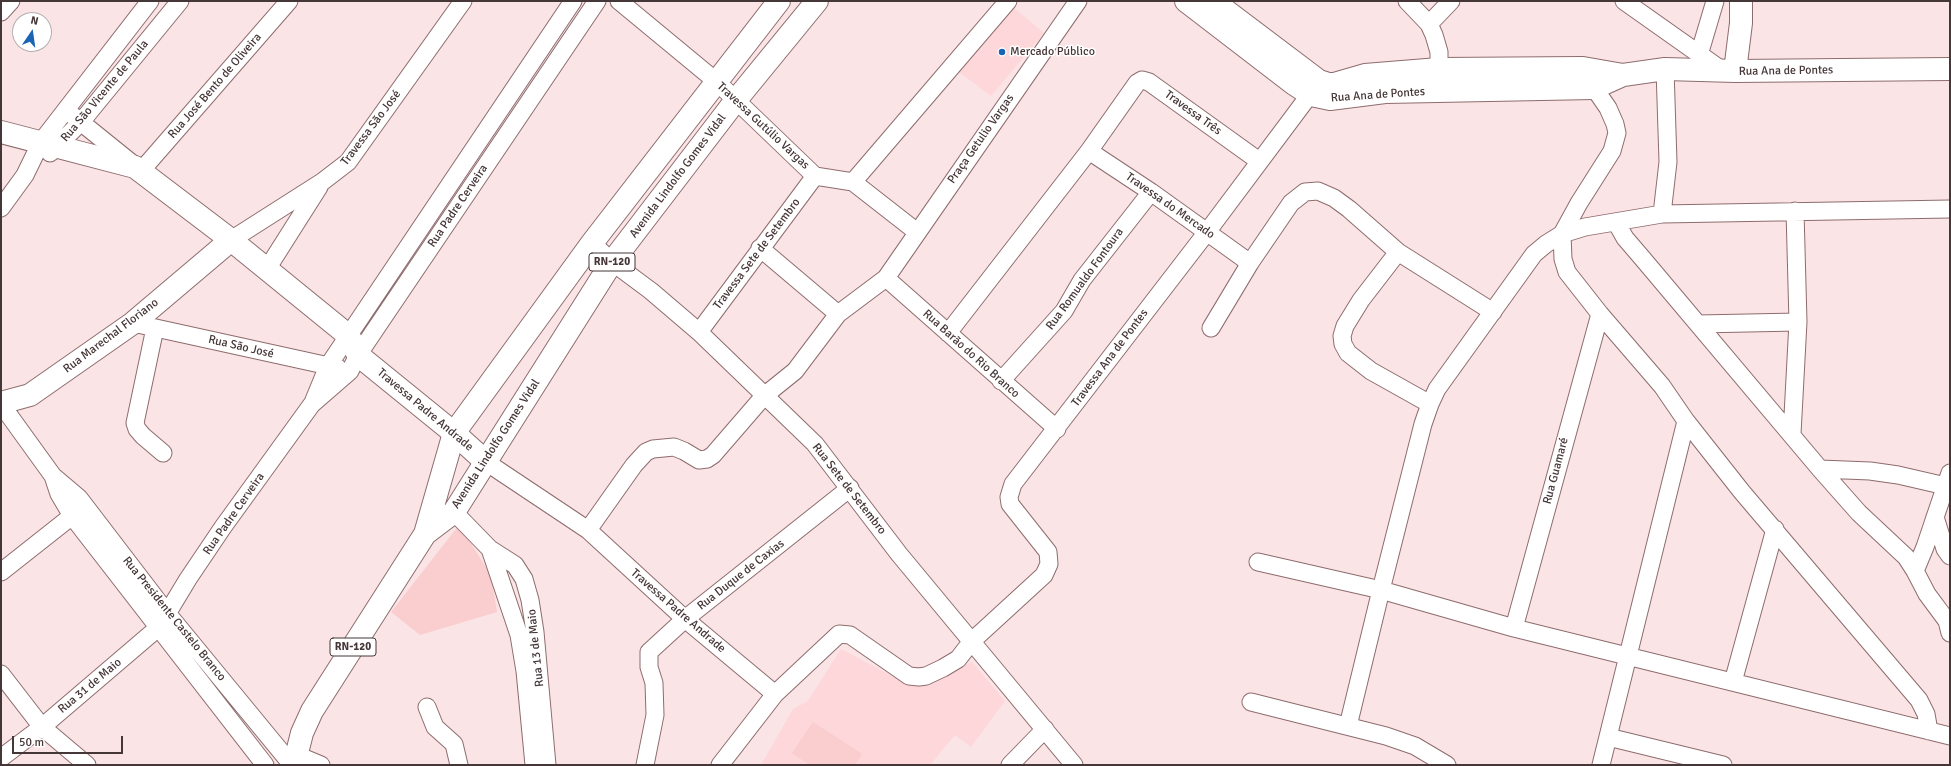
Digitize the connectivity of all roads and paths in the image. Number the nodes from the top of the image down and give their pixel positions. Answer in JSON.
{"nodes":[{"id":1,"x":11,"y":1,"type":"edge"},
{"id":2,"x":150,"y":1,"type":"edge"},
{"id":3,"x":180,"y":1,"type":"edge"},
{"id":4,"x":289,"y":1,"type":"edge"},
{"id":5,"x":463,"y":1,"type":"edge"},
{"id":6,"x":573,"y":1,"type":"edge"},
{"id":7,"x":596,"y":1,"type":"edge"},
{"id":8,"x":619,"y":1,"type":"edge"},
{"id":9,"x":779,"y":1,"type":"edge"},
{"id":10,"x":817,"y":1,"type":"edge"},
{"id":11,"x":1078,"y":1,"type":"edge"},
{"id":12,"x":1186,"y":1,"type":"edge"},
{"id":13,"x":1213,"y":1,"type":"edge"},
{"id":14,"x":1407,"y":1,"type":"edge"},
{"id":15,"x":1451,"y":1,"type":"edge"},
{"id":16,"x":1624,"y":1,"type":"edge"},
{"id":17,"x":1715,"y":1,"type":"edge"},
{"id":18,"x":1741,"y":1,"type":"edge"},
{"id":19,"x":1005,"y":2,"type":"edge"},
{"id":20,"x":1,"y":12,"type":"edge"},
{"id":21,"x":1429,"y":24,"type":"junction"},
{"id":22,"x":1699,"y":55,"type":"junction"},
{"id":23,"x":1583,"y":68,"type":"junction"},
{"id":24,"x":1439,"y":69,"type":"junction"},
{"id":25,"x":1514,"y":69,"type":"junction"},
{"id":26,"x":1665,"y":69,"type":"junction"},
{"id":27,"x":1950,"y":69,"type":"edge"},
{"id":28,"x":1729,"y":71,"type":"junction"},
{"id":29,"x":1623,"y":75,"type":"junction"},
{"id":30,"x":717,"y":82,"type":"junction"},
{"id":31,"x":1315,"y":88,"type":"junction"},
{"id":32,"x":1594,"y":88,"type":"junction"},
{"id":33,"x":1515,"y":90,"type":"junction"},
{"id":34,"x":1439,"y":91,"type":"junction"},
{"id":35,"x":736,"y":100,"type":"junction"},
{"id":36,"x":67,"y":111,"type":"junction"},
{"id":37,"x":81,"y":122,"type":"junction"},
{"id":38,"x":1,"y":132,"type":"edge"},
{"id":39,"x":49,"y":145,"type":"junction"},
{"id":40,"x":1089,"y":151,"type":"junction"},
{"id":41,"x":1259,"y":161,"type":"junction"},
{"id":42,"x":138,"y":169,"type":"junction"},
{"id":43,"x":816,"y":176,"type":"junction"},
{"id":44,"x":322,"y":182,"type":"junction"},
{"id":45,"x":853,"y":182,"type":"junction"},
{"id":46,"x":1151,"y":192,"type":"junction"},
{"id":47,"x":1,"y":208,"type":"edge"},
{"id":48,"x":1950,"y":209,"type":"edge"},
{"id":49,"x":1795,"y":211,"type":"junction"},
{"id":50,"x":1662,"y":214,"type":"junction"},
{"id":51,"x":1616,"y":222,"type":"junction"},
{"id":52,"x":917,"y":232,"type":"junction"},
{"id":53,"x":1207,"y":232,"type":"junction"},
{"id":54,"x":1562,"y":234,"type":"junction"},
{"id":55,"x":231,"y":240,"type":"junction"},
{"id":56,"x":592,"y":243,"type":"junction"},
{"id":57,"x":760,"y":248,"type":"junction"},
{"id":58,"x":1398,"y":252,"type":"junction"},
{"id":59,"x":612,"y":262,"type":"junction"},
{"id":60,"x":1250,"y":263,"type":"junction"},
{"id":61,"x":267,"y":269,"type":"junction"},
{"id":62,"x":886,"y":278,"type":"junction"},
{"id":63,"x":1493,"y":312,"type":"junction"},
{"id":64,"x":838,"y":314,"type":"junction"},
{"id":65,"x":1600,"y":314,"type":"junction"},
{"id":66,"x":1798,"y":322,"type":"junction"},
{"id":67,"x":133,"y":323,"type":"junction"},
{"id":68,"x":1698,"y":324,"type":"junction"},
{"id":69,"x":155,"y":328,"type":"junction"},
{"id":70,"x":1211,"y":328,"type":"dead end"},
{"id":71,"x":699,"y":332,"type":"junction"},
{"id":72,"x":948,"y":333,"type":"junction"},
{"id":73,"x":353,"y":354,"type":"junction"},
{"id":74,"x":328,"y":366,"type":"junction"},
{"id":75,"x":1001,"y":381,"type":"junction"},
{"id":76,"x":764,"y":396,"type":"junction"},
{"id":77,"x":1,"y":404,"type":"edge"},
{"id":78,"x":312,"y":404,"type":"junction"},
{"id":79,"x":1430,"y":404,"type":"junction"},
{"id":80,"x":1686,"y":421,"type":"junction"},
{"id":81,"x":1057,"y":429,"type":"junction"},
{"id":82,"x":454,"y":433,"type":"junction"},
{"id":83,"x":1792,"y":434,"type":"junction"},
{"id":84,"x":163,"y":453,"type":"dead end"},
{"id":85,"x":486,"y":462,"type":"junction"},
{"id":86,"x":1820,"y":469,"type":"junction"},
{"id":87,"x":53,"y":476,"type":"junction"},
{"id":88,"x":1949,"y":482,"type":"edge"},
{"id":89,"x":850,"y":488,"type":"junction"},
{"id":90,"x":454,"y":512,"type":"junction"},
{"id":91,"x":72,"y":516,"type":"junction"},
{"id":92,"x":1935,"y":517,"type":"junction"},
{"id":93,"x":1774,"y":529,"type":"junction"},
{"id":94,"x":588,"y":530,"type":"junction"},
{"id":95,"x":425,"y":534,"type":"junction"},
{"id":96,"x":490,"y":549,"type":"junction"},
{"id":97,"x":1950,"y":556,"type":"edge"},
{"id":98,"x":1258,"y":562,"type":"dead end"},
{"id":99,"x":1915,"y":571,"type":"junction"},
{"id":100,"x":1,"y":572,"type":"edge"},
{"id":101,"x":1381,"y":590,"type":"junction"},
{"id":102,"x":685,"y":619,"type":"junction"},
{"id":103,"x":163,"y":620,"type":"junction"},
{"id":104,"x":1949,"y":625,"type":"edge"},
{"id":105,"x":1514,"y":628,"type":"junction"},
{"id":106,"x":527,"y":634,"type":"junction"},
{"id":107,"x":978,"y":636,"type":"junction"},
{"id":108,"x":1629,"y":657,"type":"junction"},
{"id":109,"x":1,"y":674,"type":"edge"},
{"id":110,"x":1733,"y":682,"type":"junction"},
{"id":111,"x":775,"y":694,"type":"junction"},
{"id":112,"x":1251,"y":702,"type":"dead end"},
{"id":113,"x":427,"y":706,"type":"dead end"},
{"id":114,"x":1348,"y":726,"type":"junction"},
{"id":115,"x":42,"y":727,"type":"junction"},
{"id":116,"x":1044,"y":729,"type":"junction"},
{"id":117,"x":1929,"y":731,"type":"junction"},
{"id":118,"x":1950,"y":736,"type":"edge"},
{"id":119,"x":1608,"y":737,"type":"junction"},
{"id":120,"x":1,"y":758,"type":"edge"},
{"id":121,"x":294,"y":762,"type":"edge"},
{"id":122,"x":87,"y":765,"type":"edge"},
{"id":123,"x":265,"y":765,"type":"edge"},
{"id":124,"x":321,"y":765,"type":"edge"},
{"id":125,"x":459,"y":765,"type":"edge"},
{"id":126,"x":534,"y":765,"type":"edge"},
{"id":127,"x":547,"y":765,"type":"edge"},
{"id":128,"x":645,"y":765,"type":"edge"},
{"id":129,"x":720,"y":765,"type":"edge"},
{"id":130,"x":1010,"y":765,"type":"edge"},
{"id":131,"x":1074,"y":765,"type":"edge"},
{"id":132,"x":1447,"y":765,"type":"edge"},
{"id":133,"x":1601,"y":765,"type":"edge"},
{"id":134,"x":1723,"y":765,"type":"edge"}],
"edges":[{"from":1,"to":20,"type":"street"},
{"from":2,"to":36,"type":"street","name":"Rua São Vicente de Paula"},
{"from":3,"to":37,"type":"street","name":"Rua São Vicente de Paula"},
{"from":4,"to":42,"type":"street","name":"Rua José Bento de Oliveira"},
{"from":5,"to":44,"type":"street","name":"Travessa São José"},
{"from":6,"to":73,"type":"street","name":"Rua Padre Cerveira"},
{"from":7,"to":73,"type":"street","name":"Rua Padre Cerveira"},
{"from":8,"to":30,"type":"street","name":"Travessa Gutúlio Vargas"},
{"from":9,"to":30,"type":"main road","name":"Avenida Lindolfo Gomes Vidal","number":"RN-120"},
{"from":10,"to":35,"type":"main road","name":"Avenida Lindolfo Gomes Vidal","number":"RN-120"},
{"from":11,"to":52,"type":"street","name":"Praça Getulio Vargas"},
{"from":12,"to":31,"type":"main road","name":"Rua Ana de Pontes"},
{"from":13,"to":31,"type":"main road","name":"Rua Ana de Pontes"},
{"from":14,"to":21,"type":"street"},
{"from":15,"to":21,"type":"street"},
{"from":16,"to":22,"type":"street"},
{"from":17,"to":22,"type":"street"},
{"from":18,"to":28,"type":"main road"},
{"from":19,"to":45,"type":"street"},
{"from":21,"to":24,"type":"street"},
{"from":22,"to":28,"type":"street"},
{"from":23,"to":25,"type":"main road","name":"Rua Ana de Pontes"},
{"from":23,"to":29,"type":"main road","name":"Rua Ana de Pontes"},
{"from":23,"to":32,"type":"street"},
{"from":24,"to":25,"type":"main road","name":"Rua Ana de Pontes"},
{"from":24,"to":31,"type":"main road","name":"Rua Ana de Pontes"},
{"from":24,"to":34,"type":"street"},
{"from":25,"to":33,"type":"main road"},
{"from":26,"to":28,"type":"main road","name":"Rua Ana de Pontes"},
{"from":26,"to":29,"type":"main road","name":"Rua Ana de Pontes"},
{"from":26,"to":50,"type":"street"},
{"from":27,"to":28,"type":"main road","name":"Rua Ana de Pontes"},
{"from":29,"to":32,"type":"main road","name":"Rua Ana de Pontes"},
{"from":30,"to":35,"type":"street","name":"Travessa Gutúlio Vargas"},
{"from":30,"to":56,"type":"main road","name":"Avenida Lindolfo Gomes Vidal","number":"RN-120"},
{"from":31,"to":34,"type":"main road","name":"Rua Ana de Pontes"},
{"from":31,"to":41,"type":"street","name":"Travessa Ana de Pontes"},
{"from":32,"to":33,"type":"main road","name":"Rua Ana de Pontes"},
{"from":32,"to":54,"type":"street"},
{"from":33,"to":34,"type":"main road","name":"Rua Ana de Pontes"},
{"from":35,"to":43,"type":"street","name":"Travessa Gutúlio Vargas"},
{"from":35,"to":59,"type":"main road","name":"Avenida Lindolfo Gomes Vidal","number":"RN-120"},
{"from":36,"to":37,"type":"street","name":"Travessa Padre Andrade"},
{"from":36,"to":39,"type":"street","name":"Rua São Vicente de Paula"},
{"from":37,"to":39,"type":"street","name":"Rua São Vicente de Paula"},
{"from":37,"to":42,"type":"street","name":"Travessa Padre Andrade"},
{"from":38,"to":39,"type":"main road","name":"Travessa Padre Andrade"},
{"from":39,"to":42,"type":"main road","name":"Travessa Padre Andrade"},
{"from":39,"to":47,"type":"street","name":"Rua São Vicente de Paula"},
{"from":40,"to":41,"type":"street","name":"Travessa Três"},
{"from":40,"to":46,"type":"street","name":"Travessa do Mercado"},
{"from":40,"to":72,"type":"street"},
{"from":41,"to":53,"type":"street","name":"Travessa Ana de Pontes"},
{"from":42,"to":55,"type":"main road","name":"Travessa Padre Andrade"},
{"from":43,"to":45,"type":"street","name":"Travessa Gutúlio Vargas"},
{"from":43,"to":57,"type":"street","name":"Travessa Sete de Setembro"},
{"from":44,"to":55,"type":"street","name":"Travessa São José"},
{"from":44,"to":61,"type":"street"},
{"from":45,"to":52,"type":"street","name":"Travessa Gutúlio Vargas"},
{"from":46,"to":53,"type":"street","name":"Travessa do Mercado"},
{"from":46,"to":75,"type":"street","name":"Rua Romualdo Fontoura"},
{"from":48,"to":49,"type":"street"},
{"from":49,"to":50,"type":"street"},
{"from":49,"to":66,"type":"street"},
{"from":50,"to":51,"type":"street"},
{"from":51,"to":54,"type":"street"},
{"from":51,"to":68,"type":"street"},
{"from":52,"to":62,"type":"street","name":"Praça Getulio Vargas"},
{"from":53,"to":60,"type":"street","name":"Travessa do Mercado"},
{"from":53,"to":81,"type":"street","name":"Travessa Ana de Pontes"},
{"from":54,"to":63,"type":"street"},
{"from":54,"to":65,"type":"street"},
{"from":55,"to":61,"type":"main road","name":"Travessa Padre Andrade"},
{"from":55,"to":67,"type":"main road","name":"Rua Marechal Floriano"},
{"from":56,"to":59,"type":"street","name":"Rua Sete de Setembro"},
{"from":56,"to":82,"type":"main road","name":"Avenida Lindolfo Gomes Vidal","number":"RN-120"},
{"from":57,"to":64,"type":"street"},
{"from":57,"to":71,"type":"street","name":"Travessa Sete de Setembro"},
{"from":58,"to":60,"type":"street"},
{"from":58,"to":63,"type":"street"},
{"from":58,"to":79,"type":"street"},
{"from":59,"to":71,"type":"street","name":"Rua Sete de Setembro"},
{"from":59,"to":85,"type":"main road","name":"Avenida Lindolfo Gomes Vidal","number":"RN-120"},
{"from":60,"to":70,"type":"street"},
{"from":61,"to":73,"type":"main road","name":"Travessa Padre Andrade"},
{"from":62,"to":64,"type":"street","name":"Praça Getulio Vargas"},
{"from":62,"to":72,"type":"street","name":"Rua Barão do Rio Branco"},
{"from":63,"to":79,"type":"street"},
{"from":64,"to":76,"type":"street","name":"Praça Getulio Vargas"},
{"from":65,"to":80,"type":"street"},
{"from":65,"to":105,"type":"street","name":"Rua Guamaré"},
{"from":66,"to":68,"type":"street"},
{"from":66,"to":83,"type":"street"},
{"from":67,"to":69,"type":"street","name":"Rua São José"},
{"from":67,"to":77,"type":"main road","name":"Rua Marechal Floriano"},
{"from":68,"to":83,"type":"street"},
{"from":69,"to":74,"type":"street","name":"Rua São José"},
{"from":69,"to":84,"type":"street"},
{"from":71,"to":76,"type":"street","name":"Rua Sete de Setembro"},
{"from":72,"to":75,"type":"street","name":"Rua Barão do Rio Branco"},
{"from":73,"to":74,"type":"street","name":"Rua Padre Cerveira"},
{"from":73,"to":74,"type":"street","name":"Rua São José"},
{"from":73,"to":78,"type":"street","name":"Rua Padre Cerveira"},
{"from":73,"to":82,"type":"main road","name":"Travessa Padre Andrade"},
{"from":74,"to":78,"type":"street","name":"Rua Padre Cerveira"},
{"from":75,"to":81,"type":"street","name":"Rua Barão do Rio Branco"},
{"from":76,"to":89,"type":"street","name":"Rua Sete de Setembro"},
{"from":76,"to":94,"type":"street","name":"Praça Getulio Vargas"},
{"from":77,"to":87,"type":"street","name":"Rua Presidente Castelo Branco"},
{"from":78,"to":103,"type":"street","name":"Rua Padre Cerveira"},
{"from":79,"to":101,"type":"street"},
{"from":80,"to":93,"type":"street"},
{"from":80,"to":108,"type":"street"},
{"from":81,"to":107,"type":"street","name":"Travessa Ana de Pontes"},
{"from":82,"to":85,"type":"main road","name":"Travessa Padre Andrade"},
{"from":82,"to":95,"type":"main road","name":"Avenida Lindolfo Gomes Vidal","number":"RN-120"},
{"from":83,"to":86,"type":"street"},
{"from":85,"to":90,"type":"main road","name":"Avenida Lindolfo Gomes Vidal","number":"RN-120"},
{"from":85,"to":94,"type":"street","name":"Travessa Padre Andrade"},
{"from":86,"to":88,"type":"street"},
{"from":86,"to":99,"type":"street"},
{"from":87,"to":91,"type":"street","name":"Rua Presidente Castelo Branco"},
{"from":87,"to":103,"type":"street","name":"Rua Presidente Castelo Branco"},
{"from":88,"to":92,"type":"street"},
{"from":89,"to":102,"type":"street","name":"Rua Duque de Caxias"},
{"from":89,"to":107,"type":"street","name":"Rua Sete de Setembro"},
{"from":90,"to":95,"type":"main road","name":"Avenida Lindolfo Gomes Vidal","number":"RN-120"},
{"from":90,"to":96,"type":"street","name":"Rua 13 de Maio"},
{"from":91,"to":100,"type":"street"},
{"from":91,"to":103,"type":"street","name":"Rua Presidente Castelo Branco"},
{"from":92,"to":97,"type":"street"},
{"from":92,"to":99,"type":"street"},
{"from":93,"to":110,"type":"street"},
{"from":93,"to":117,"type":"street"},
{"from":94,"to":102,"type":"street","name":"Travessa Padre Andrade"},
{"from":95,"to":121,"type":"main road","name":"Avenida Lindolfo Gomes Vidal","number":"RN-120"},
{"from":96,"to":106,"type":"street","name":"Rua 13 de Maio"},
{"from":96,"to":106,"type":"street","name":"Rua 13 de Maio"},
{"from":98,"to":101,"type":"street"},
{"from":99,"to":104,"type":"street"},
{"from":101,"to":105,"type":"street"},
{"from":101,"to":114,"type":"street"},
{"from":102,"to":111,"type":"street","name":"Travessa Padre Andrade"},
{"from":102,"to":128,"type":"street","name":"Rua Duque de Caxias"},
{"from":103,"to":115,"type":"street","name":"Rua 31 de Maio"},
{"from":103,"to":121,"type":"street","name":"Rua Presidente Castelo Branco"},
{"from":103,"to":123,"type":"street","name":"Rua Presidente Castelo Branco"},
{"from":105,"to":108,"type":"street"},
{"from":106,"to":126,"type":"street","name":"Rua 13 de Maio"},
{"from":106,"to":127,"type":"street","name":"Rua 13 de Maio"},
{"from":107,"to":111,"type":"street","name":"Travessa Ana de Pontes"},
{"from":107,"to":116,"type":"street","name":"Rua Sete de Setembro"},
{"from":108,"to":110,"type":"street"},
{"from":108,"to":119,"type":"street"},
{"from":109,"to":115,"type":"street"},
{"from":110,"to":117,"type":"street"},
{"from":111,"to":129,"type":"street","name":"Travessa Ana de Pontes"},
{"from":112,"to":114,"type":"street"},
{"from":113,"to":125,"type":"street"},
{"from":114,"to":132,"type":"street"},
{"from":115,"to":120,"type":"street","name":"Rua 31 de Maio"},
{"from":115,"to":122,"type":"street"},
{"from":116,"to":130,"type":"street"},
{"from":116,"to":131,"type":"street","name":"Rua Sete de Setembro"},
{"from":117,"to":118,"type":"street"},
{"from":119,"to":133,"type":"street"},
{"from":119,"to":134,"type":"street"},
{"from":121,"to":124,"type":"street"}]}
